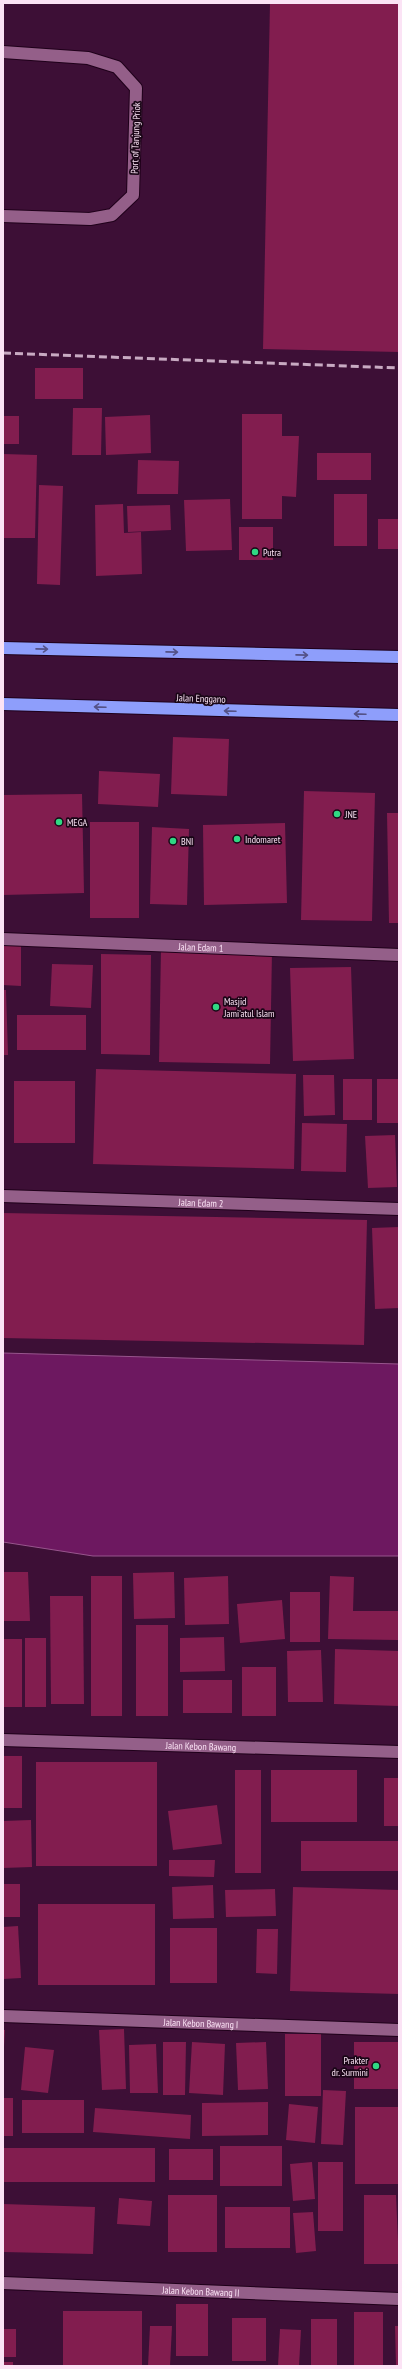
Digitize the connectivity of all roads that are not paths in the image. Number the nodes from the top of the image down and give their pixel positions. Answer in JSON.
{"nodes":[{"id":1,"x":3,"y":52,"type":"edge"},
{"id":2,"x":3,"y":216,"type":"edge"},
{"id":3,"x":3,"y":648,"type":"edge"},
{"id":4,"x":399,"y":658,"type":"edge"},
{"id":5,"x":3,"y":704,"type":"edge"},
{"id":6,"x":399,"y":715,"type":"edge"},
{"id":7,"x":3,"y":940,"type":"edge"},
{"id":8,"x":399,"y":955,"type":"edge"},
{"id":9,"x":3,"y":1196,"type":"edge"},
{"id":10,"x":399,"y":1209,"type":"edge"},
{"id":11,"x":3,"y":1740,"type":"edge"},
{"id":12,"x":399,"y":1752,"type":"edge"},
{"id":13,"x":3,"y":2016,"type":"edge"},
{"id":14,"x":399,"y":2030,"type":"edge"},
{"id":15,"x":3,"y":2283,"type":"edge"},
{"id":16,"x":399,"y":2299,"type":"edge"}],
"edges":[{"from":1,"to":2,"type":"street","name":"Port of Tanjung Priok"},
{"from":3,"to":4,"type":"highway","one_way":true},
{"from":6,"to":5,"type":"highway","name":"Jalan Enggano","one_way":true},
{"from":7,"to":8,"type":"street","name":"Jalan Edam 1"},
{"from":9,"to":10,"type":"street","name":"Jalan Edam 2"},
{"from":11,"to":12,"type":"street","name":"Jalan Kebon Bawang"},
{"from":13,"to":14,"type":"street","name":"Jalan Kebon Bawang I"},
{"from":15,"to":16,"type":"street","name":"Jalan Kebon Bawang II"}]}
